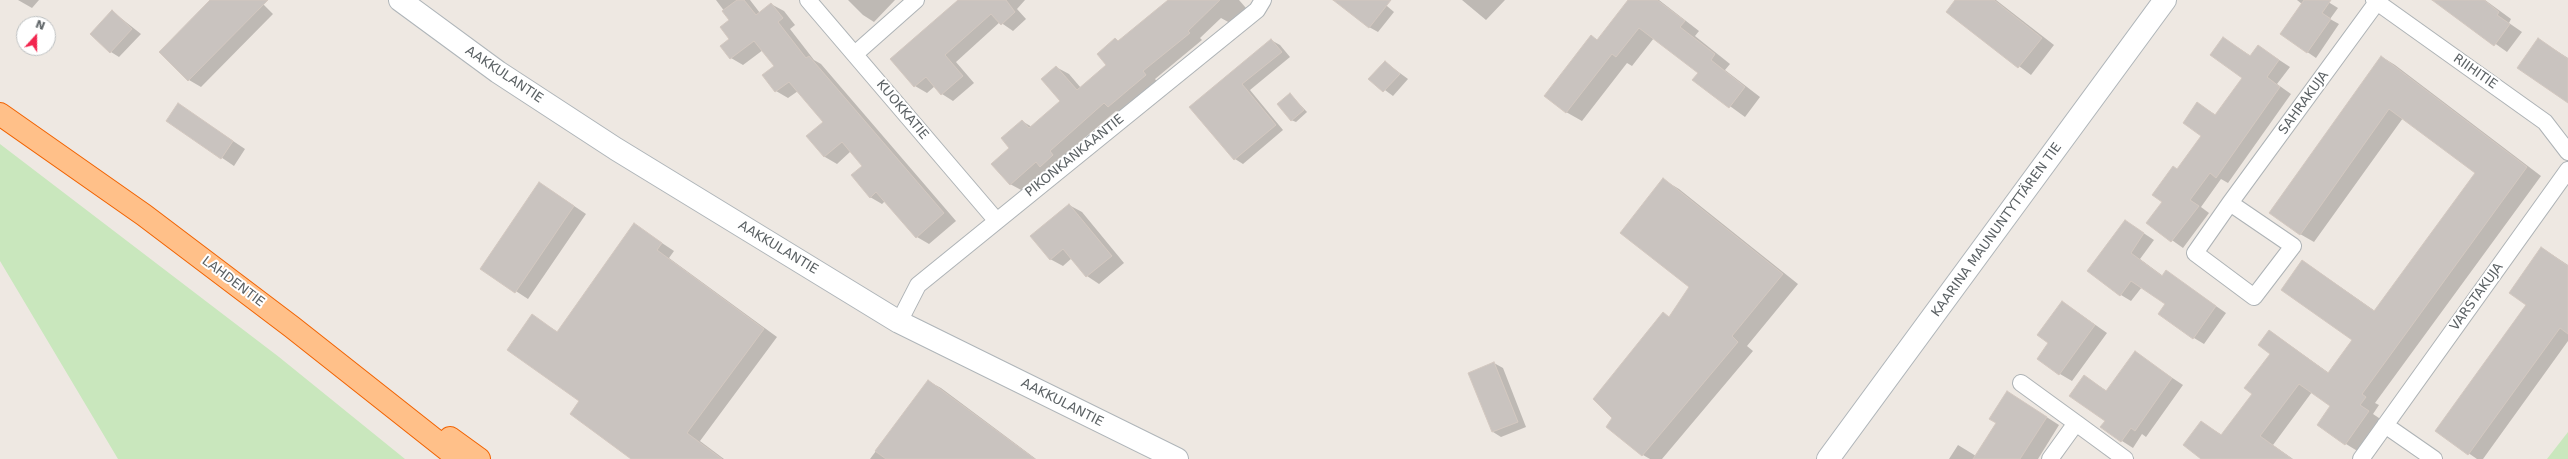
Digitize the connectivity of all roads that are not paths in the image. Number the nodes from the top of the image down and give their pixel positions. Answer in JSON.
{"nodes":[{"id":1,"x":400,"y":0,"type":"edge"},
{"id":2,"x":808,"y":0,"type":"edge"},
{"id":3,"x":916,"y":0,"type":"edge"},
{"id":4,"x":1263,"y":0,"type":"edge"},
{"id":5,"x":2165,"y":0,"type":"edge"},
{"id":6,"x":2376,"y":1,"type":"edge"},
{"id":7,"x":855,"y":54,"type":"junction"},
{"id":8,"x":0,"y":114,"type":"edge"},
{"id":9,"x":2568,"y":152,"type":"edge"},
{"id":10,"x":2568,"y":170,"type":"edge"},
{"id":11,"x":2230,"y":203,"type":"junction"},
{"id":12,"x":996,"y":220,"type":"junction"},
{"id":13,"x":899,"y":322,"type":"junction"},
{"id":14,"x":292,"y":327,"type":"junction"},
{"id":15,"x":2021,"y":383,"type":"dead end"},
{"id":16,"x":2076,"y":423,"type":"junction"},
{"id":17,"x":2385,"y":425,"type":"junction"},
{"id":18,"x":439,"y":459,"type":"edge"},
{"id":19,"x":459,"y":459,"type":"edge"},
{"id":20,"x":479,"y":459,"type":"edge"},
{"id":21,"x":1177,"y":459,"type":"edge"},
{"id":22,"x":1828,"y":459,"type":"edge"},
{"id":23,"x":2050,"y":459,"type":"edge"},
{"id":24,"x":2125,"y":459,"type":"edge"},
{"id":25,"x":2361,"y":459,"type":"edge"},
{"id":26,"x":2434,"y":459,"type":"edge"}],
"edges":[{"from":1,"to":13,"type":"street","name":"AAKKULANTIE"},
{"from":2,"to":7,"type":"street","name":"KUOKKATIE"},
{"from":3,"to":7,"type":"street"},
{"from":4,"to":12,"type":"street","name":"PIKONKANKAANTIE"},
{"from":5,"to":22,"type":"street","name":"KAARINA MAUNUNTYTTÄREN TIE"},
{"from":6,"to":9,"type":"street","name":"RIIHITIE"},
{"from":6,"to":11,"type":"street","name":"SAHRAKUJA"},
{"from":7,"to":12,"type":"street","name":"KUOKKATIE"},
{"from":8,"to":14,"type":"highway","name":"LAHDENTIE"},
{"from":10,"to":17,"type":"street","name":"VARSTAKUJA"},
{"from":11,"to":11,"type":"street","name":"SAHRAKUJA"},
{"from":12,"to":13,"type":"street","name":"PIKONKANKAANTIE"},
{"from":13,"to":21,"type":"street","name":"AAKKULANTIE"},
{"from":14,"to":18,"type":"highway"},
{"from":14,"to":19,"type":"highway","name":"LAHDENTIE"},
{"from":14,"to":20,"type":"highway"},
{"from":15,"to":16,"type":"street"},
{"from":16,"to":23,"type":"street"},
{"from":16,"to":24,"type":"street"},
{"from":17,"to":25,"type":"street","name":"VARSTAKUJA"},
{"from":17,"to":26,"type":"street"}]}
